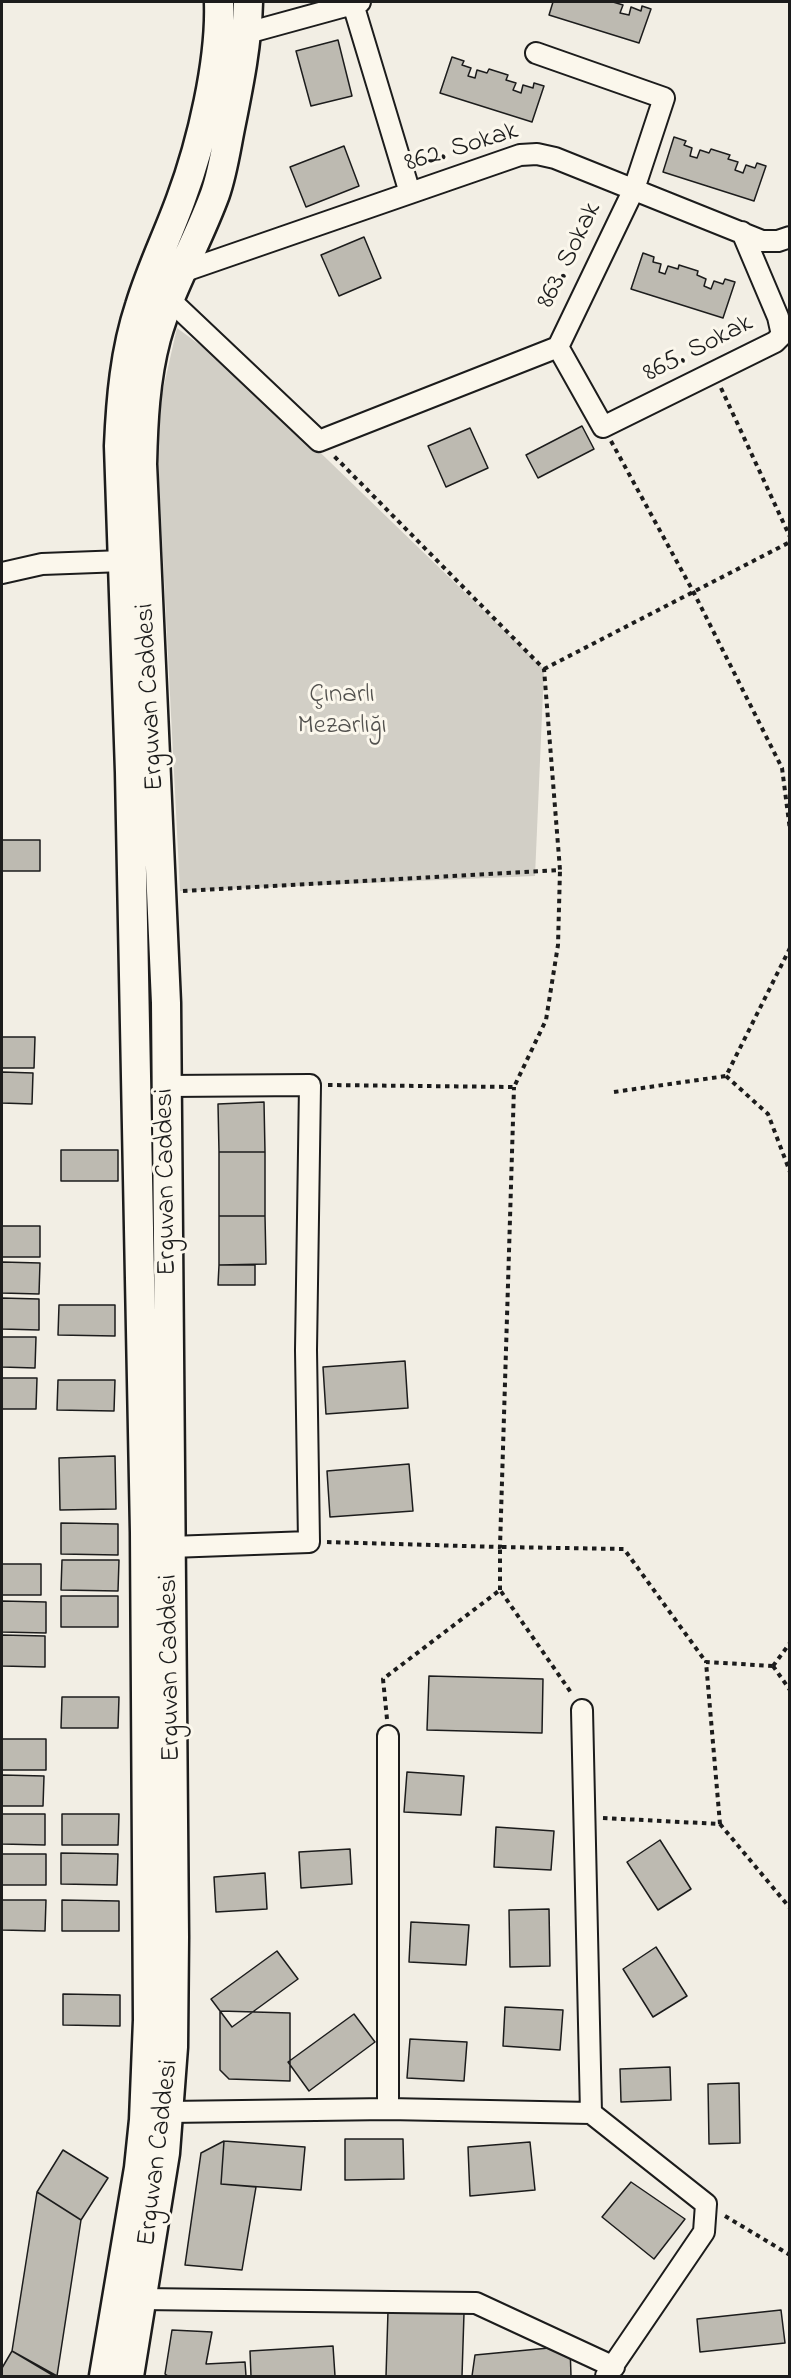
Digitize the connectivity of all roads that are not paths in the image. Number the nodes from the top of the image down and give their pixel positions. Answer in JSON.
{"nodes":[{"id":1,"x":219,"y":2,"type":"edge"},
{"id":2,"x":248,"y":2,"type":"edge"},
{"id":3,"x":357,"y":3,"type":"edge"},
{"id":4,"x":247,"y":33,"type":"junction"},
{"id":5,"x":536,"y":53,"type":"dead end"},
{"id":6,"x":633,"y":189,"type":"junction"},
{"id":7,"x":410,"y":193,"type":"junction"},
{"id":8,"x":742,"y":232,"type":"junction"},
{"id":9,"x":789,"y":237,"type":"edge"},
{"id":10,"x":182,"y":272,"type":"junction"},
{"id":11,"x":169,"y":299,"type":"junction"},
{"id":12,"x":558,"y":346,"type":"junction"},
{"id":13,"x":123,"y":561,"type":"junction"},
{"id":14,"x":2,"y":573,"type":"edge"},
{"id":15,"x":167,"y":1086,"type":"junction"},
{"id":16,"x":171,"y":1547,"type":"junction"},
{"id":17,"x":582,"y":1710,"type":"road end"},
{"id":18,"x":388,"y":1736,"type":"road end"},
{"id":19,"x":388,"y":2109,"type":"junction"},
{"id":20,"x":169,"y":2112,"type":"junction"},
{"id":21,"x":591,"y":2113,"type":"junction"},
{"id":22,"x":141,"y":2299,"type":"junction"},
{"id":23,"x":610,"y":2372,"type":"edge"},
{"id":24,"x":104,"y":2376,"type":"edge"},
{"id":25,"x":129,"y":2376,"type":"edge"}],
"edges":[{"from":1,"to":13,"type":"street"},
{"from":2,"to":4,"type":"street","name":"Erguvan Caddesi"},
{"from":3,"to":4,"type":"street"},
{"from":3,"to":7,"type":"street"},
{"from":4,"to":10,"type":"street","name":"Erguvan Caddesi"},
{"from":5,"to":6,"type":"street","name":"863. Sokak"},
{"from":6,"to":7,"type":"street","name":"862. Sokak"},
{"from":6,"to":8,"type":"street","name":"862. Sokak"},
{"from":6,"to":12,"type":"street","name":"863. Sokak"},
{"from":7,"to":10,"type":"street","name":"862. Sokak"},
{"from":8,"to":9,"type":"street","name":"862. Sokak"},
{"from":8,"to":12,"type":"street","name":"865. Sokak"},
{"from":10,"to":11,"type":"street","name":"Erguvan Caddesi"},
{"from":11,"to":12,"type":"street"},
{"from":11,"to":15,"type":"street","name":"Erguvan Caddesi"},
{"from":13,"to":14,"type":"street"},
{"from":13,"to":24,"type":"street"},
{"from":15,"to":16,"type":"street","name":"Erguvan Caddesi"},
{"from":15,"to":16,"type":"street"},
{"from":16,"to":20,"type":"street","name":"Erguvan Caddesi"},
{"from":17,"to":21,"type":"street"},
{"from":18,"to":19,"type":"street"},
{"from":19,"to":20,"type":"street"},
{"from":19,"to":21,"type":"street"},
{"from":20,"to":22,"type":"street","name":"Erguvan Caddesi"},
{"from":21,"to":23,"type":"street"},
{"from":22,"to":23,"type":"street"},
{"from":22,"to":25,"type":"street","name":"Erguvan Caddesi"}]}
